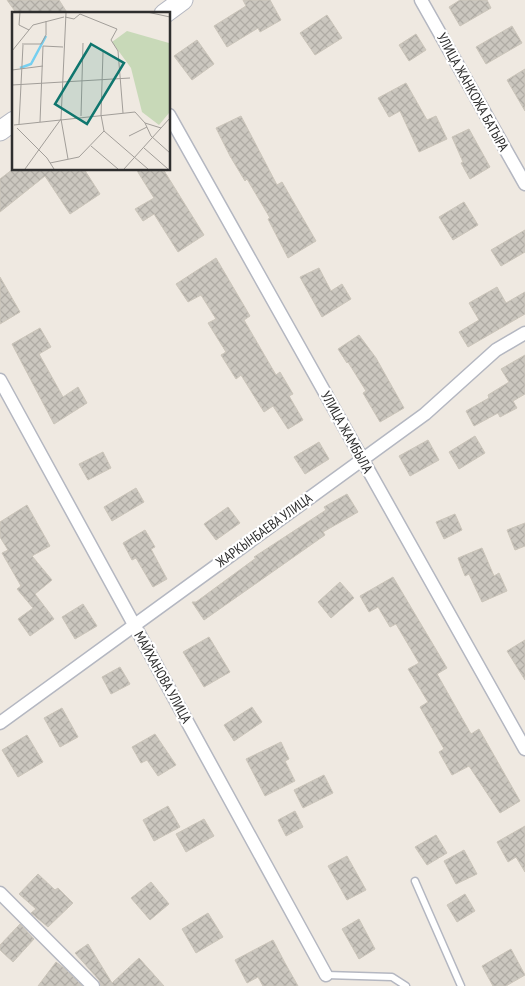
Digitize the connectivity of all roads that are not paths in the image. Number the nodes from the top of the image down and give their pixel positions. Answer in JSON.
{"nodes":[{"id":1,"x":183,"y":0,"type":"edge"},
{"id":2,"x":421,"y":0,"type":"edge"},
{"id":3,"x":167,"y":12,"type":"edge"},
{"id":4,"x":170,"y":116,"type":"edge"},
{"id":5,"x":12,"y":122,"type":"edge"},
{"id":6,"x":0,"y":131,"type":"edge"},
{"id":7,"x":525,"y":184,"type":"edge"},
{"id":8,"x":525,"y":333,"type":"edge"},
{"id":9,"x":0,"y":380,"type":"edge"},
{"id":10,"x":362,"y":459,"type":"junction"},
{"id":11,"x":134,"y":624,"type":"junction"},
{"id":12,"x":0,"y":723,"type":"edge"},
{"id":13,"x":525,"y":749,"type":"edge"},
{"id":14,"x":415,"y":881,"type":"dead end"},
{"id":15,"x":0,"y":893,"type":"edge"},
{"id":16,"x":326,"y":975,"type":"joint"},
{"id":17,"x":93,"y":986,"type":"edge"},
{"id":18,"x":406,"y":986,"type":"edge"},
{"id":19,"x":461,"y":986,"type":"edge"}],
"edges":[{"from":1,"to":3,"type":"street"},
{"from":2,"to":7,"type":"street","name":"УЛИЦА ЖАНКОЖА БАТЫРА"},
{"from":4,"to":10,"type":"street","name":"УЛИЦА ЖАМБЫЛА"},
{"from":5,"to":6,"type":"street"},
{"from":8,"to":10,"type":"street","name":"ЖАРКЫНБАЕВА УЛИЦА"},
{"from":9,"to":11,"type":"street","name":"МАЙХАНОВА УЛИЦА"},
{"from":10,"to":11,"type":"street","name":"ЖАРКЫНБАЕВА УЛИЦА"},
{"from":10,"to":13,"type":"street","name":"УЛИЦА ЖАМБЫЛА"},
{"from":11,"to":12,"type":"street","name":"ЖАРКЫНБАЕВА УЛИЦА"},
{"from":11,"to":16,"type":"street","name":"МАЙХАНОВА УЛИЦА"},
{"from":14,"to":19,"type":"lane"},
{"from":15,"to":17,"type":"street"},
{"from":16,"to":18,"type":"lane"}]}
